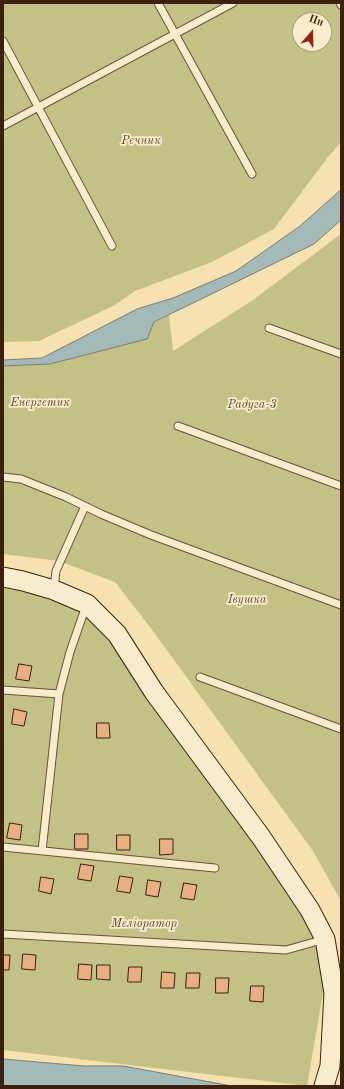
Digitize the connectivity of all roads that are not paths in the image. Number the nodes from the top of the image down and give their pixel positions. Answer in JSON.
{"nodes":[{"id":1,"x":158,"y":3,"type":"edge"},
{"id":2,"x":233,"y":3,"type":"edge"},
{"id":3,"x":175,"y":34,"type":"junction"},
{"id":4,"x":3,"y":41,"type":"edge"},
{"id":5,"x":39,"y":107,"type":"junction"},
{"id":6,"x":3,"y":126,"type":"edge"},
{"id":7,"x":252,"y":174,"type":"dead end"},
{"id":8,"x":112,"y":246,"type":"dead end"},
{"id":9,"x":269,"y":328,"type":"dead end"},
{"id":10,"x":341,"y":354,"type":"edge"},
{"id":11,"x":178,"y":426,"type":"dead end"},
{"id":12,"x":3,"y":477,"type":"edge"},
{"id":13,"x":341,"y":486,"type":"edge"},
{"id":14,"x":85,"y":506,"type":"junction"},
{"id":15,"x":3,"y":577,"type":"edge"},
{"id":16,"x":54,"y":590,"type":"junction"},
{"id":17,"x":87,"y":604,"type":"junction"},
{"id":18,"x":341,"y":605,"type":"edge"},
{"id":19,"x":200,"y":677,"type":"dead end"},
{"id":20,"x":3,"y":690,"type":"edge"},
{"id":21,"x":59,"y":694,"type":"junction"},
{"id":22,"x":341,"y":729,"type":"edge"},
{"id":23,"x":3,"y":847,"type":"edge"},
{"id":24,"x":42,"y":851,"type":"junction"},
{"id":25,"x":215,"y":868,"type":"dead end"},
{"id":26,"x":3,"y":934,"type":"edge"},
{"id":27,"x":325,"y":939,"type":"junction"},
{"id":28,"x":324,"y":1086,"type":"edge"}],
"edges":[{"from":1,"to":3,"type":"lane"},
{"from":2,"to":3,"type":"lane"},
{"from":3,"to":5,"type":"lane"},
{"from":3,"to":7,"type":"lane"},
{"from":4,"to":5,"type":"lane"},
{"from":5,"to":6,"type":"lane"},
{"from":5,"to":8,"type":"lane"},
{"from":9,"to":10,"type":"lane"},
{"from":11,"to":13,"type":"lane"},
{"from":12,"to":14,"type":"lane"},
{"from":14,"to":16,"type":"lane"},
{"from":14,"to":18,"type":"lane"},
{"from":15,"to":16,"type":"street"},
{"from":16,"to":17,"type":"street"},
{"from":17,"to":21,"type":"lane"},
{"from":17,"to":27,"type":"street"},
{"from":19,"to":22,"type":"lane"},
{"from":20,"to":21,"type":"lane"},
{"from":21,"to":24,"type":"lane"},
{"from":23,"to":24,"type":"lane"},
{"from":24,"to":25,"type":"lane"},
{"from":26,"to":27,"type":"lane"},
{"from":27,"to":28,"type":"street"}]}
